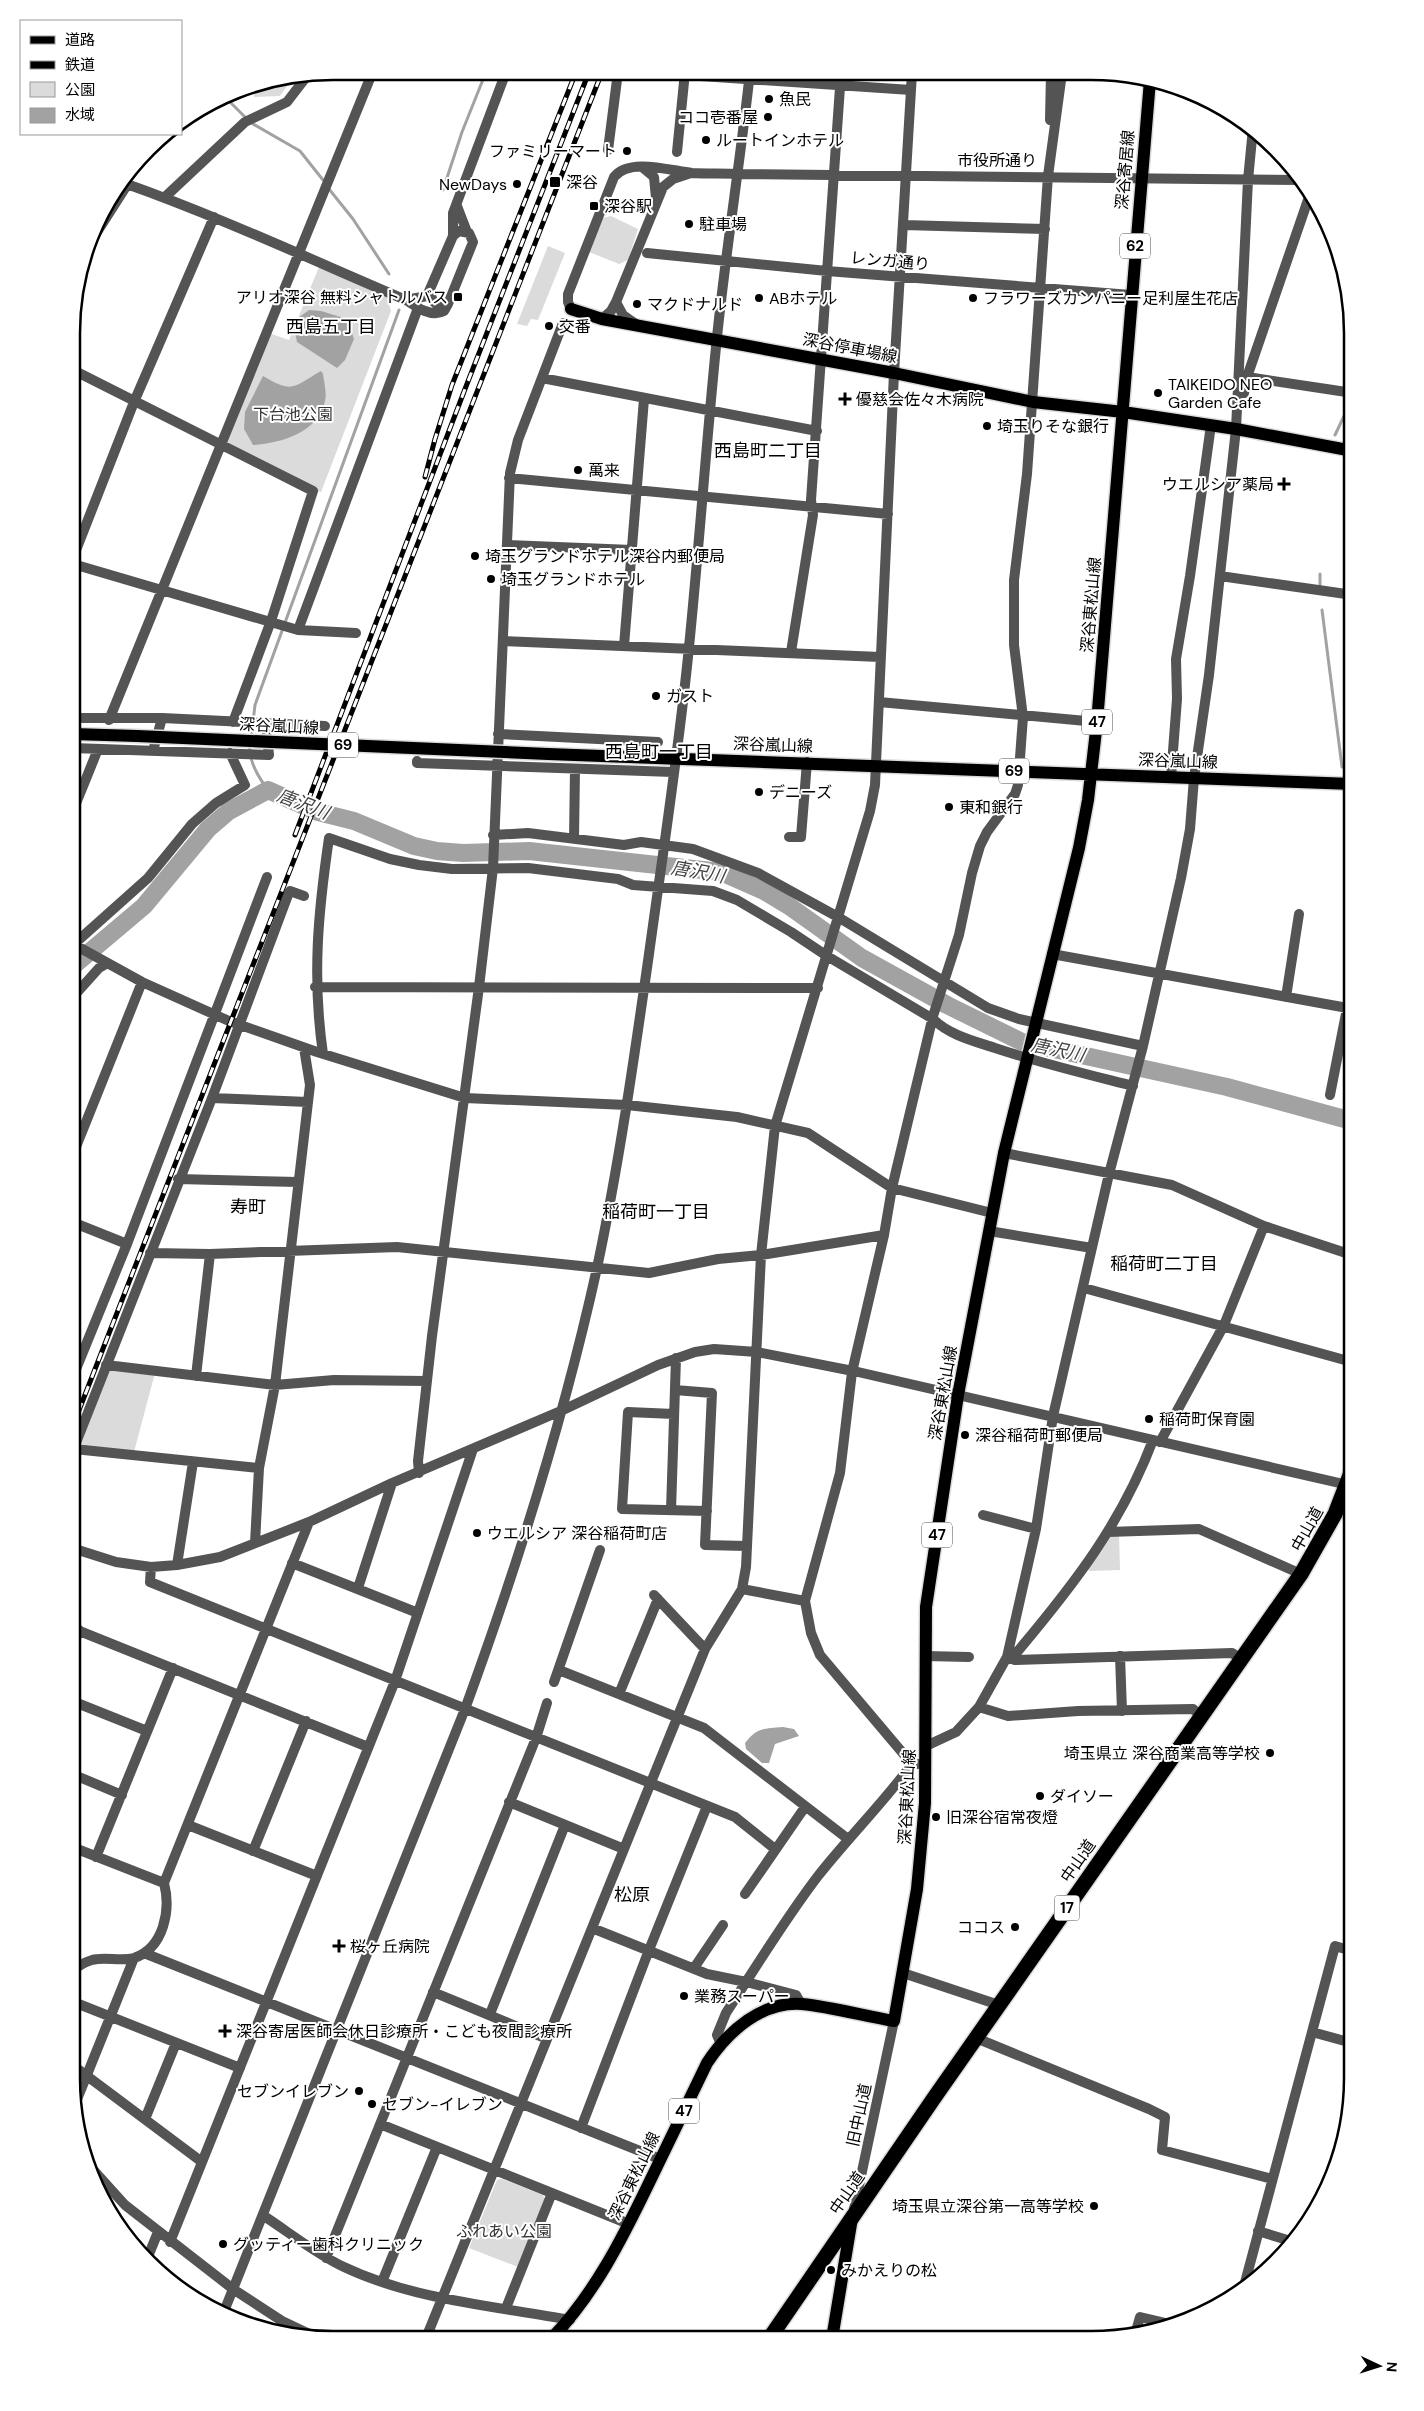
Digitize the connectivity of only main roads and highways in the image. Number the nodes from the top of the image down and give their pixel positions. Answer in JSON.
{"nodes":[{"id":1,"x":1149,"y":87,"type":"edge"},
{"id":2,"x":571,"y":309,"type":"road end"},
{"id":3,"x":1123,"y":412,"type":"junction"},
{"id":4,"x":1344,"y":450,"type":"edge"},
{"id":5,"x":80,"y":734,"type":"edge"},
{"id":6,"x":1091,"y":774,"type":"junction"},
{"id":7,"x":1344,"y":784,"type":"edge"},
{"id":8,"x":1344,"y":1495,"type":"edge"},
{"id":9,"x":853,"y":2215,"type":"junction"},
{"id":10,"x":559,"y":2331,"type":"edge"},
{"id":11,"x":774,"y":2331,"type":"edge"},
{"id":12,"x":833,"y":2331,"type":"edge"}],
"edges":[{"from":1,"to":3,"type":"main road","name":"深谷寄居線","number":"62"},
{"from":2,"to":3,"type":"main road","name":"深谷停車場線"},
{"from":3,"to":4,"type":"main road"},
{"from":3,"to":6,"type":"main road","name":"深谷東松山線","number":"47"},
{"from":5,"to":6,"type":"main road","name":"深谷嵐山線","number":"69","bridge":true},
{"from":6,"to":7,"type":"main road","name":"深谷嵐山線","number":"69"},
{"from":6,"to":10,"type":"main road","name":"深谷東松山線","number":"47"},
{"from":8,"to":9,"type":"highway","name":"中山道","number":"17"},
{"from":9,"to":11,"type":"highway","name":"中山道","number":"17"},
{"from":9,"to":12,"type":"main road"}]}
